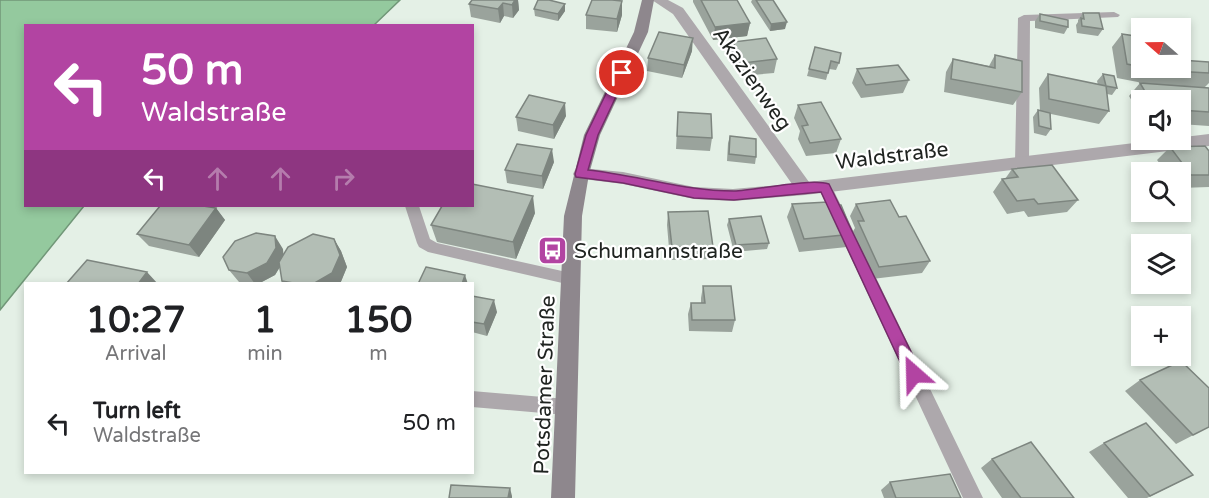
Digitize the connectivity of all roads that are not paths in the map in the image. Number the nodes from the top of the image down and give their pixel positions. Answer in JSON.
{"nodes":[{"id":1,"x":648,"y":0,"type":"edge"},
{"id":2,"x":658,"y":0,"type":"edge"},
{"id":3,"x":1114,"y":15,"type":"dead end"},
{"id":4,"x":1209,"y":140,"type":"edge"},
{"id":5,"x":1022,"y":162,"type":"junction"},
{"id":6,"x":581,"y":174,"type":"junction"},
{"id":7,"x":825,"y":187,"type":"junction"},
{"id":8,"x":805,"y":189,"type":"junction"},
{"id":9,"x":412,"y":207,"type":"edge"},
{"id":10,"x":571,"y":279,"type":"junction"},
{"id":11,"x":474,"y":399,"type":"edge"},
{"id":12,"x":566,"y":407,"type":"junction"},
{"id":13,"x":563,"y":498,"type":"edge"},
{"id":14,"x":973,"y":498,"type":"edge"}],
"edges":[{"from":1,"to":6,"type":"street","name":"Potsdamer Straße"},
{"from":2,"to":8,"type":"street","name":"Akazienweg"},
{"from":3,"to":5,"type":"lane"},
{"from":4,"to":5,"type":"street","name":"Waldstraße"},
{"from":5,"to":7,"type":"street","name":"Waldstraße"},
{"from":6,"to":8,"type":"street","name":"Waldstraße"},
{"from":6,"to":10,"type":"street","name":"Potsdamer Straße"},
{"from":7,"to":8,"type":"street","name":"Waldstraße"},
{"from":7,"to":14,"type":"lane"},
{"from":9,"to":10,"type":"lane"},
{"from":10,"to":12,"type":"street","name":"Potsdamer Straße"},
{"from":11,"to":12,"type":"lane"},
{"from":12,"to":13,"type":"street","name":"Potsdamer Straße"}]}
